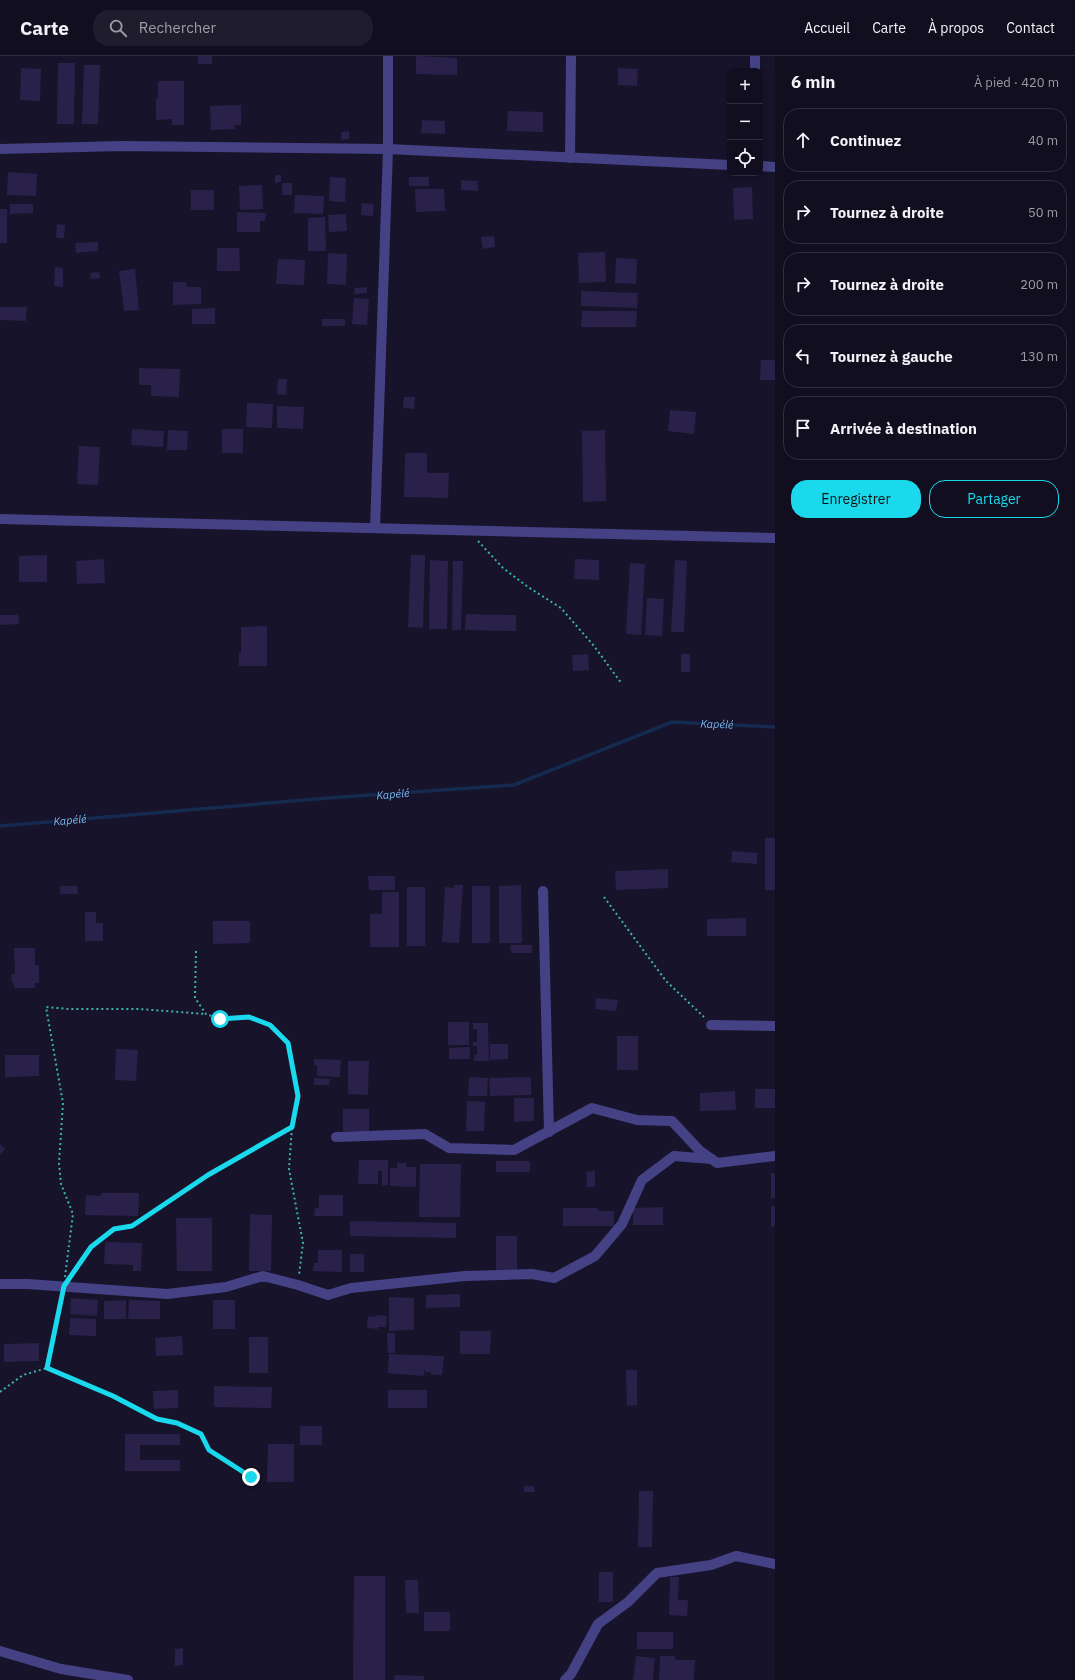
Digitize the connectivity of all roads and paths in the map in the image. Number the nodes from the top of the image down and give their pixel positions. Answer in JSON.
{"nodes":[{"id":1,"x":388,"y":56,"type":"edge"},
{"id":2,"x":571,"y":56,"type":"edge"},
{"id":3,"x":755,"y":56,"type":"edge"},
{"id":4,"x":755,"y":68,"type":"edge"},
{"id":5,"x":0,"y":149,"type":"edge"},
{"id":6,"x":388,"y":149,"type":"junction"},
{"id":7,"x":570,"y":158,"type":"junction"},
{"id":8,"x":727,"y":165,"type":"edge"},
{"id":9,"x":763,"y":166,"type":"edge"},
{"id":10,"x":775,"y":167,"type":"edge"},
{"id":11,"x":0,"y":519,"type":"edge"},
{"id":12,"x":375,"y":528,"type":"junction"},
{"id":13,"x":468,"y":530,"type":"junction"},
{"id":14,"x":775,"y":538,"type":"edge"},
{"id":15,"x":622,"y":684,"type":"dead end"},
{"id":16,"x":543,"y":891,"type":"dead end"},
{"id":17,"x":604,"y":897,"type":"dead end"},
{"id":18,"x":196,"y":951,"type":"dead end"},
{"id":19,"x":206,"y":1014,"type":"junction"},
{"id":20,"x":711,"y":1025,"type":"joint"},
{"id":21,"x":775,"y":1026,"type":"edge"},
{"id":22,"x":292,"y":1127,"type":"junction"},
{"id":23,"x":549,"y":1132,"type":"junction"},
{"id":24,"x":336,"y":1137,"type":"dead end"},
{"id":25,"x":775,"y":1156,"type":"edge"},
{"id":26,"x":712,"y":1160,"type":"junction"},
{"id":27,"x":0,"y":1284,"type":"edge"},
{"id":28,"x":298,"y":1285,"type":"junction"},
{"id":29,"x":64,"y":1286,"type":"junction"},
{"id":30,"x":47,"y":1368,"type":"junction"},
{"id":31,"x":0,"y":1392,"type":"edge"},
{"id":32,"x":251,"y":1477,"type":"dead end"},
{"id":33,"x":775,"y":1564,"type":"edge"},
{"id":34,"x":0,"y":1651,"type":"edge"},
{"id":35,"x":128,"y":1680,"type":"edge"},
{"id":36,"x":565,"y":1680,"type":"edge"}],
"edges":[{"from":1,"to":6,"type":"street"},
{"from":2,"to":7,"type":"street"},
{"from":3,"to":4,"type":"street"},
{"from":5,"to":6,"type":"street"},
{"from":6,"to":7,"type":"street"},
{"from":6,"to":12,"type":"street"},
{"from":7,"to":8,"type":"street"},
{"from":9,"to":10,"type":"street"},
{"from":11,"to":12,"type":"street"},
{"from":12,"to":13,"type":"street"},
{"from":13,"to":14,"type":"street"},
{"from":13,"to":15,"type":"path"},
{"from":16,"to":23,"type":"street"},
{"from":17,"to":20,"type":"path"},
{"from":18,"to":19,"type":"path"},
{"from":19,"to":22,"type":"path"},
{"from":19,"to":29,"type":"path"},
{"from":20,"to":21,"type":"street"},
{"from":22,"to":28,"type":"path"},
{"from":22,"to":29,"type":"path"},
{"from":23,"to":24,"type":"street"},
{"from":23,"to":26,"type":"street"},
{"from":25,"to":26,"type":"street"},
{"from":26,"to":28,"type":"street"},
{"from":27,"to":29,"type":"street"},
{"from":28,"to":29,"type":"street"},
{"from":29,"to":30,"type":"path"},
{"from":30,"to":31,"type":"path"},
{"from":30,"to":32,"type":"path"},
{"from":33,"to":36,"type":"street"},
{"from":34,"to":35,"type":"street"}]}
